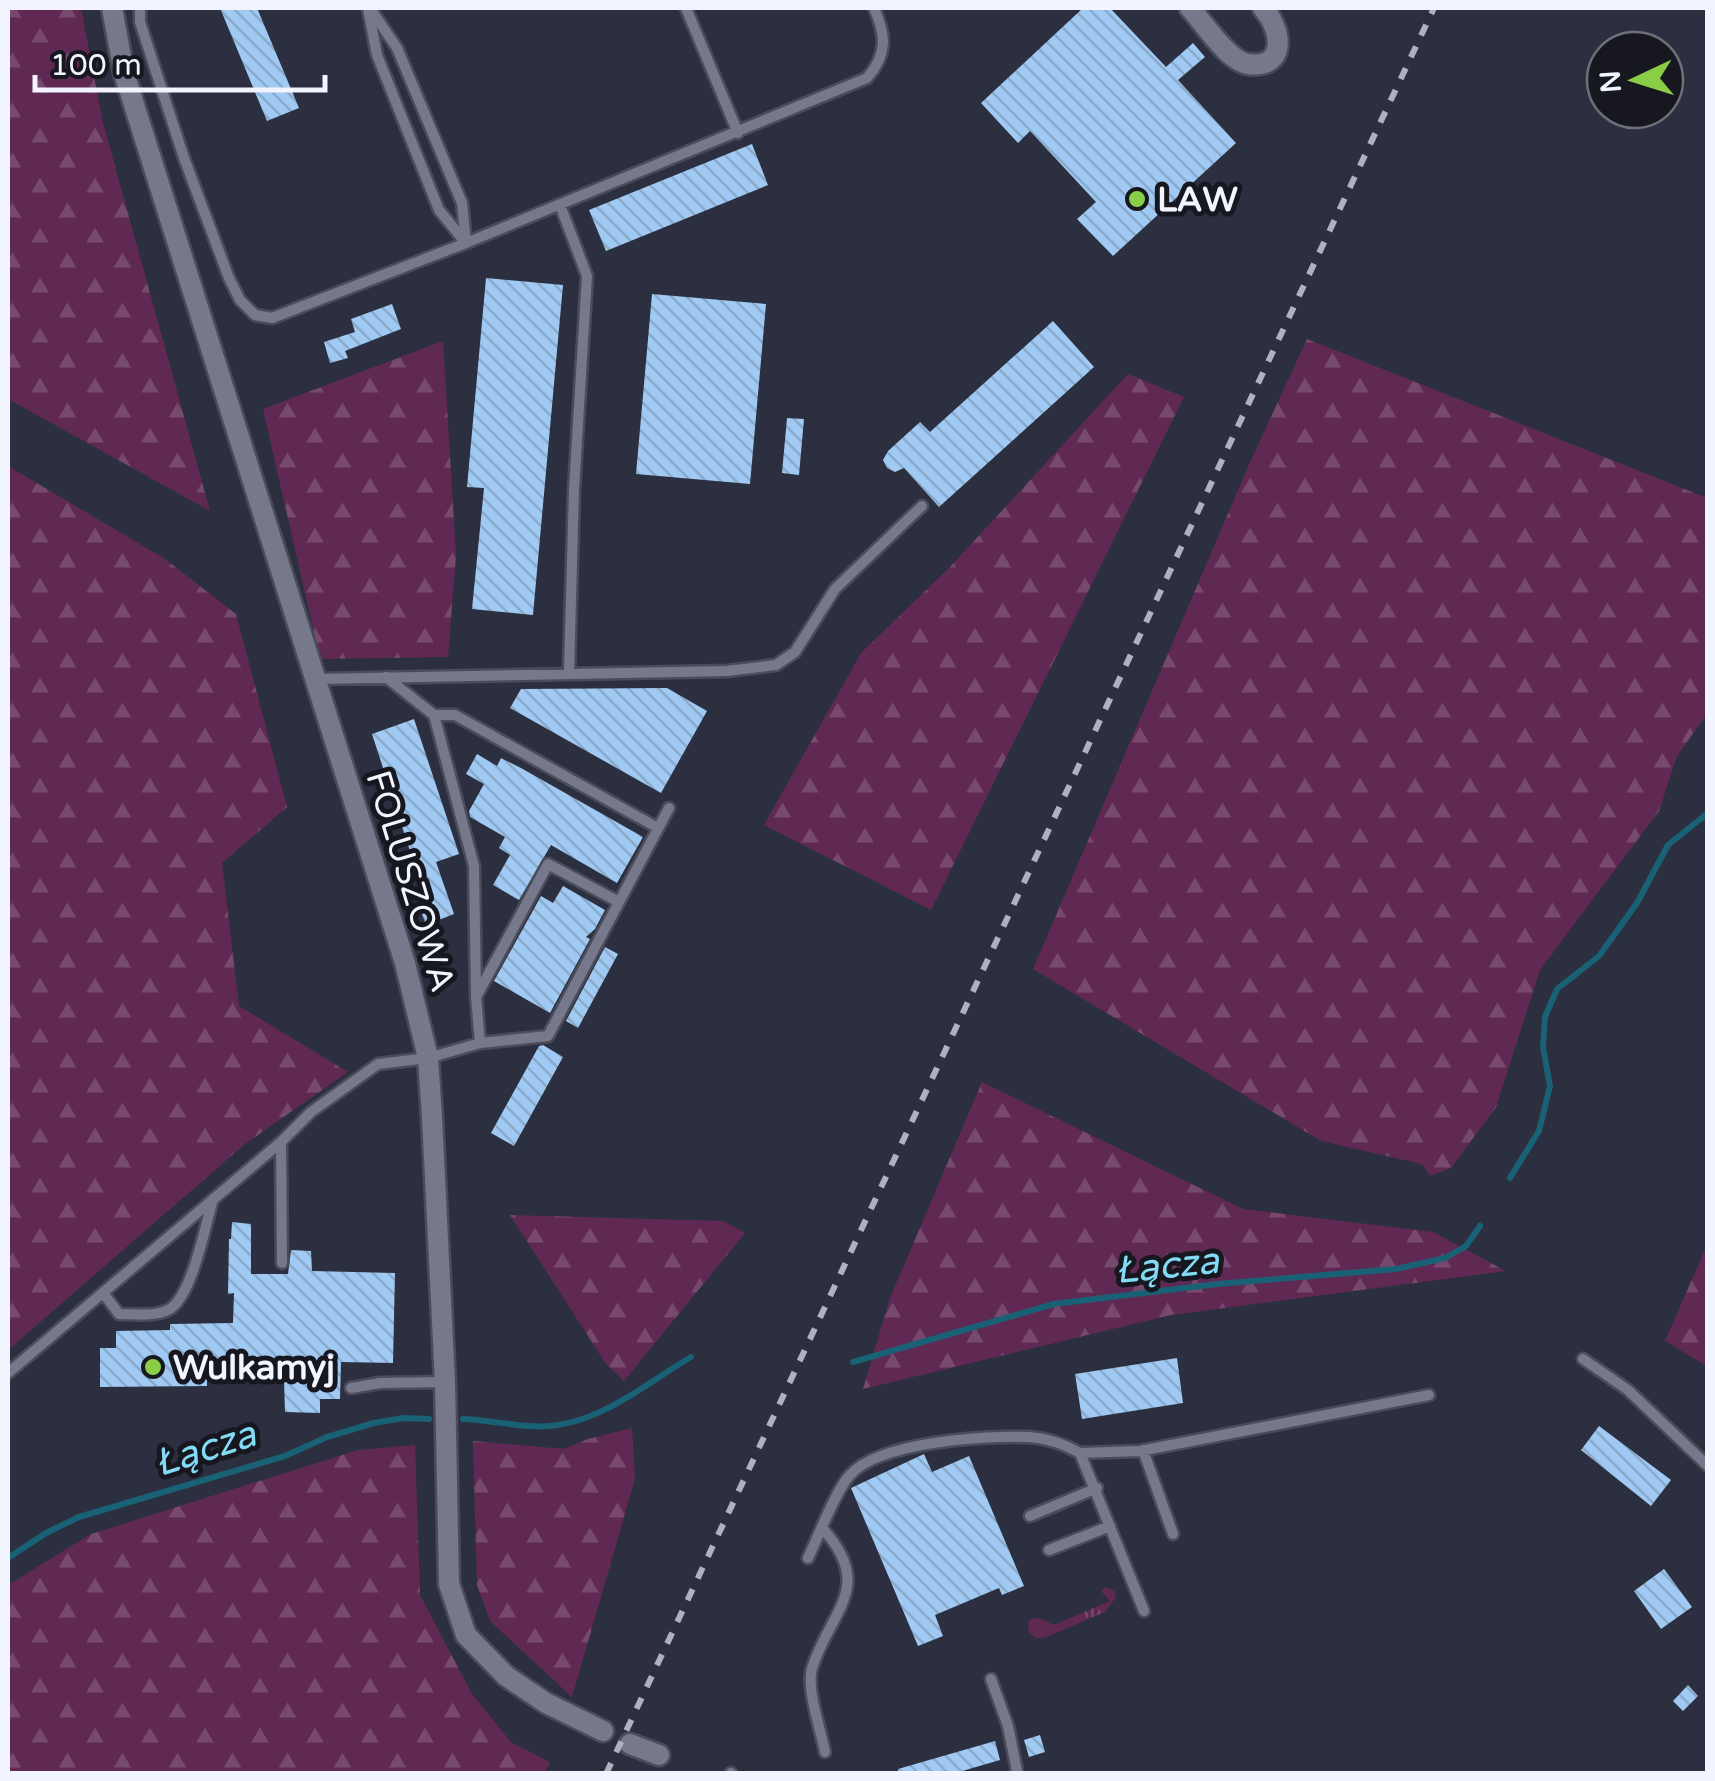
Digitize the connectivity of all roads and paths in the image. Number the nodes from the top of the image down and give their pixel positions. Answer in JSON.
{"nodes":[{"id":1,"x":112,"y":8,"type":"edge"},
{"id":2,"x":140,"y":8,"type":"edge"},
{"id":3,"x":369,"y":8,"type":"edge"},
{"id":4,"x":686,"y":8,"type":"edge"},
{"id":5,"x":874,"y":8,"type":"edge"},
{"id":6,"x":1190,"y":8,"type":"edge"},
{"id":7,"x":1262,"y":8,"type":"edge"},
{"id":8,"x":738,"y":133,"type":"junction"},
{"id":9,"x":560,"y":205,"type":"junction"},
{"id":10,"x":466,"y":244,"type":"junction"},
{"id":11,"x":922,"y":506,"type":"dead end"},
{"id":12,"x":569,"y":672,"type":"junction"},
{"id":13,"x":386,"y":677,"type":"junction"},
{"id":14,"x":315,"y":679,"type":"junction"},
{"id":15,"x":434,"y":715,"type":"junction"},
{"id":16,"x":668,"y":808,"type":"dead end"},
{"id":17,"x":658,"y":828,"type":"junction"},
{"id":18,"x":618,"y":902,"type":"junction"},
{"id":19,"x":476,"y":997,"type":"junction"},
{"id":20,"x":480,"y":1043,"type":"junction"},
{"id":21,"x":428,"y":1058,"type":"junction"},
{"id":22,"x":281,"y":1142,"type":"junction"},
{"id":23,"x":213,"y":1198,"type":"junction"},
{"id":24,"x":282,"y":1263,"type":"dead end"},
{"id":25,"x":104,"y":1294,"type":"junction"},
{"id":26,"x":1583,"y":1359,"type":"dead end"},
{"id":27,"x":8,"y":1374,"type":"edge"},
{"id":28,"x":446,"y":1382,"type":"junction"},
{"id":29,"x":351,"y":1388,"type":"dead end"},
{"id":30,"x":1429,"y":1395,"type":"dead end"},
{"id":31,"x":1144,"y":1450,"type":"junction"},
{"id":32,"x":1080,"y":1452,"type":"junction"},
{"id":33,"x":1708,"y":1466,"type":"edge"},
{"id":34,"x":1096,"y":1488,"type":"junction"},
{"id":35,"x":1030,"y":1516,"type":"dead end"},
{"id":36,"x":1110,"y":1526,"type":"junction"},
{"id":37,"x":822,"y":1529,"type":"junction"},
{"id":38,"x":1173,"y":1534,"type":"dead end"},
{"id":39,"x":1049,"y":1550,"type":"dead end"},
{"id":40,"x":808,"y":1558,"type":"dead end"},
{"id":41,"x":1144,"y":1611,"type":"dead end"},
{"id":42,"x":991,"y":1679,"type":"dead end"},
{"id":43,"x":603,"y":1731,"type":"dead end"},
{"id":44,"x":630,"y":1744,"type":"dead end"},
{"id":45,"x":825,"y":1752,"type":"dead end"},
{"id":46,"x":660,"y":1755,"type":"dead end"},
{"id":47,"x":1016,"y":1773,"type":"edge"}],
"edges":[{"from":1,"to":14,"type":"street","name":"FOLUSZOWA"},
{"from":2,"to":10,"type":"lane"},
{"from":3,"to":10,"type":"lane"},
{"from":3,"to":10,"type":"lane"},
{"from":4,"to":8,"type":"lane"},
{"from":5,"to":8,"type":"lane"},
{"from":6,"to":7,"type":"street"},
{"from":8,"to":9,"type":"lane"},
{"from":9,"to":10,"type":"lane"},
{"from":9,"to":12,"type":"lane"},
{"from":11,"to":12,"type":"lane"},
{"from":12,"to":13,"type":"lane"},
{"from":13,"to":14,"type":"lane"},
{"from":13,"to":15,"type":"lane"},
{"from":14,"to":21,"type":"street","name":"FOLUSZOWA"},
{"from":15,"to":17,"type":"lane"},
{"from":15,"to":19,"type":"lane"},
{"from":16,"to":17,"type":"lane"},
{"from":17,"to":18,"type":"lane"},
{"from":18,"to":19,"type":"lane"},
{"from":18,"to":20,"type":"lane"},
{"from":19,"to":20,"type":"lane"},
{"from":20,"to":21,"type":"lane"},
{"from":21,"to":22,"type":"lane"},
{"from":21,"to":28,"type":"street","name":"FOLUSZOWA"},
{"from":22,"to":23,"type":"lane"},
{"from":22,"to":24,"type":"lane"},
{"from":23,"to":25,"type":"lane"},
{"from":23,"to":25,"type":"lane"},
{"from":25,"to":27,"type":"lane"},
{"from":26,"to":33,"type":"lane"},
{"from":28,"to":29,"type":"lane"},
{"from":28,"to":43,"type":"street","name":"FOLUSZOWA"},
{"from":30,"to":31,"type":"lane"},
{"from":31,"to":32,"type":"lane"},
{"from":31,"to":38,"type":"lane"},
{"from":32,"to":34,"type":"lane"},
{"from":32,"to":37,"type":"lane"},
{"from":34,"to":35,"type":"lane"},
{"from":34,"to":36,"type":"lane"},
{"from":36,"to":39,"type":"lane"},
{"from":36,"to":41,"type":"lane"},
{"from":37,"to":40,"type":"lane"},
{"from":37,"to":45,"type":"lane"},
{"from":42,"to":47,"type":"lane"},
{"from":44,"to":46,"type":"street"}]}
